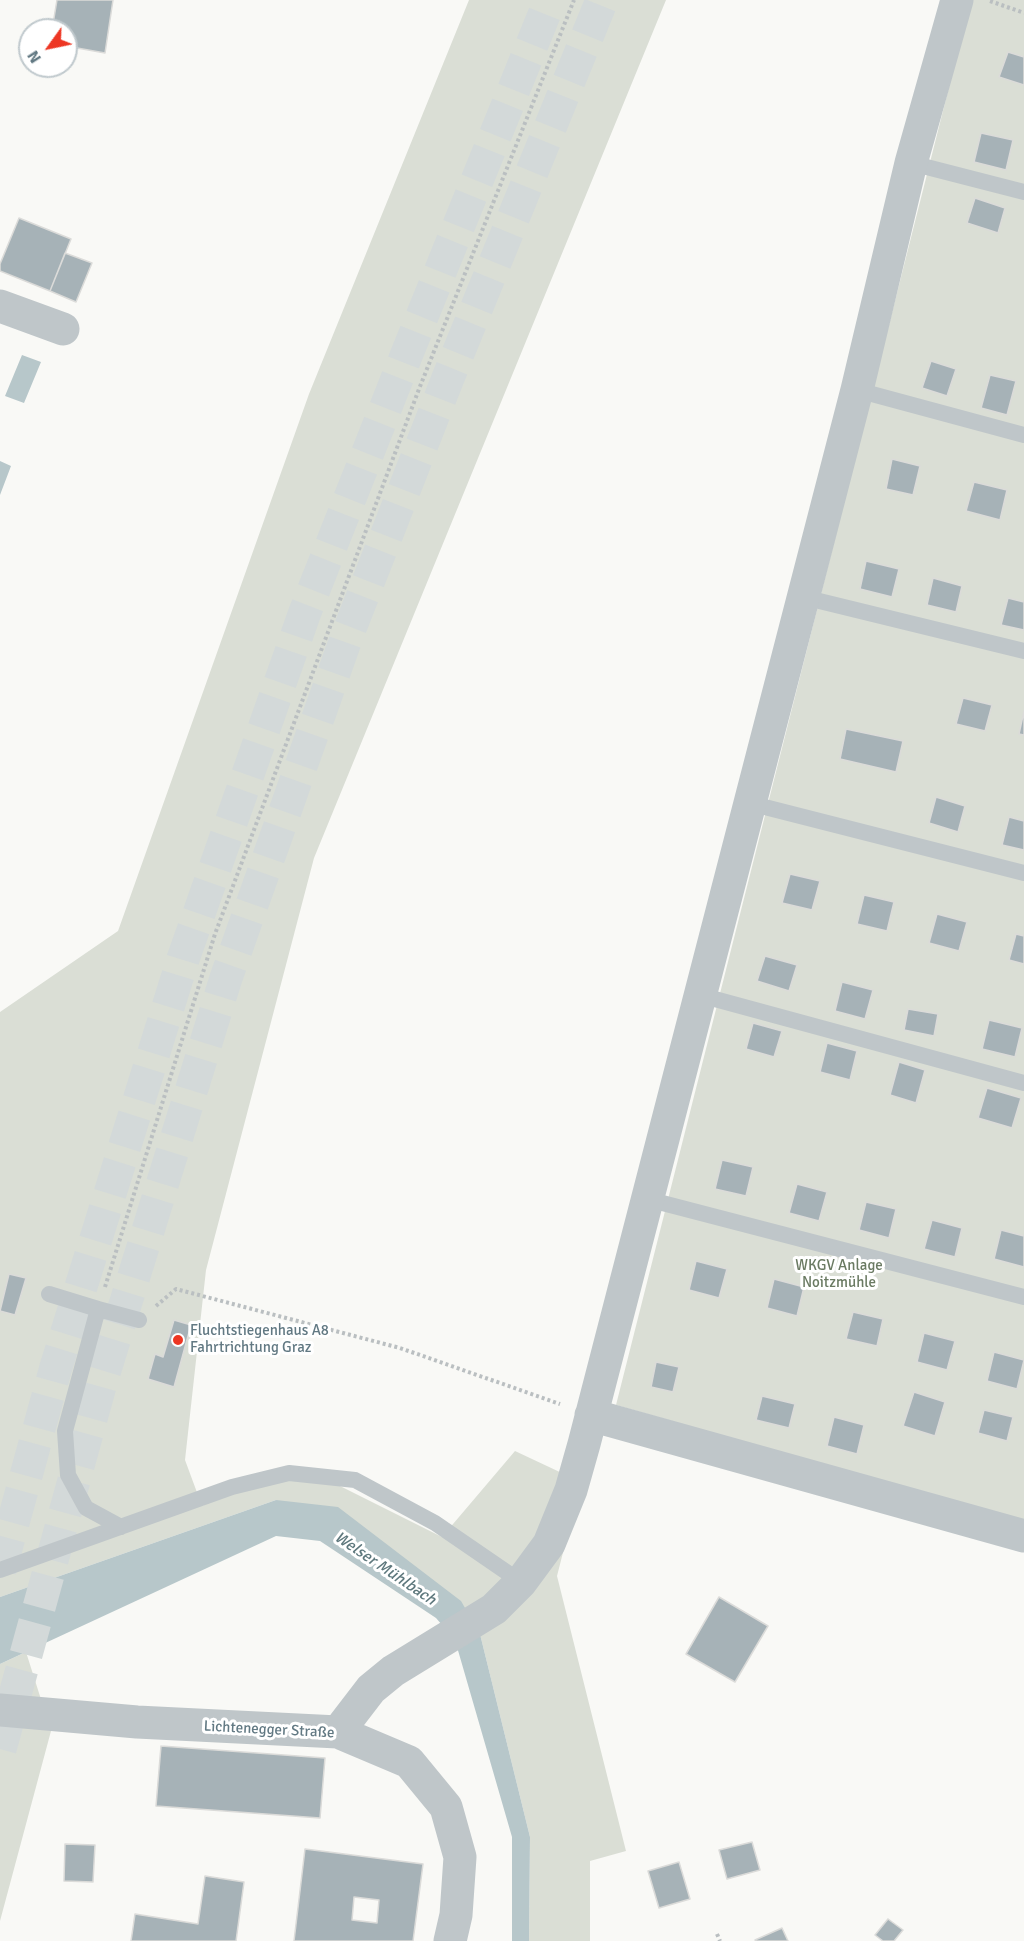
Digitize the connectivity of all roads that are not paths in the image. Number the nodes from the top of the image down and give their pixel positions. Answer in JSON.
{"nodes":[{"id":1,"x":957,"y":0,"type":"edge"},
{"id":2,"x":911,"y":163,"type":"junction"},
{"id":3,"x":1024,"y":192,"type":"edge"},
{"id":4,"x":0,"y":306,"type":"edge"},
{"id":5,"x":63,"y":329,"type":"dead end"},
{"id":6,"x":857,"y":390,"type":"junction"},
{"id":7,"x":1024,"y":435,"type":"edge"},
{"id":8,"x":803,"y":597,"type":"junction"},
{"id":9,"x":1024,"y":651,"type":"edge"},
{"id":10,"x":749,"y":803,"type":"junction"},
{"id":11,"x":1024,"y":873,"type":"edge"},
{"id":12,"x":700,"y":995,"type":"junction"},
{"id":13,"x":1024,"y":1083,"type":"edge"},
{"id":14,"x":647,"y":1199,"type":"junction"},
{"id":15,"x":49,"y":1294,"type":"dead end"},
{"id":16,"x":1024,"y":1297,"type":"edge"},
{"id":17,"x":98,"y":1309,"type":"junction"},
{"id":18,"x":139,"y":1320,"type":"road end"},
{"id":19,"x":591,"y":1415,"type":"junction"},
{"id":20,"x":121,"y":1527,"type":"junction"},
{"id":21,"x":1024,"y":1536,"type":"edge"},
{"id":22,"x":0,"y":1570,"type":"edge"},
{"id":23,"x":521,"y":1582,"type":"junction"},
{"id":24,"x":0,"y":1710,"type":"edge"},
{"id":25,"x":338,"y":1732,"type":"junction"},
{"id":26,"x":450,"y":1941,"type":"edge"}],
"edges":[{"from":1,"to":2,"type":"street"},
{"from":2,"to":3,"type":"lane"},
{"from":2,"to":6,"type":"street"},
{"from":4,"to":5,"type":"street"},
{"from":6,"to":7,"type":"lane"},
{"from":6,"to":8,"type":"street"},
{"from":8,"to":9,"type":"lane"},
{"from":8,"to":10,"type":"street"},
{"from":10,"to":11,"type":"lane"},
{"from":10,"to":12,"type":"street"},
{"from":12,"to":13,"type":"lane"},
{"from":12,"to":14,"type":"street"},
{"from":14,"to":16,"type":"lane"},
{"from":14,"to":19,"type":"street"},
{"from":15,"to":17,"type":"lane"},
{"from":17,"to":18,"type":"lane"},
{"from":17,"to":20,"type":"lane"},
{"from":19,"to":21,"type":"street"},
{"from":19,"to":23,"type":"street"},
{"from":20,"to":22,"type":"lane"},
{"from":20,"to":23,"type":"lane"},
{"from":23,"to":25,"type":"street"},
{"from":24,"to":25,"type":"street","name":"Lichtenegger Straße"},
{"from":25,"to":26,"type":"street","name":"Lichtenegger Straße"}]}
